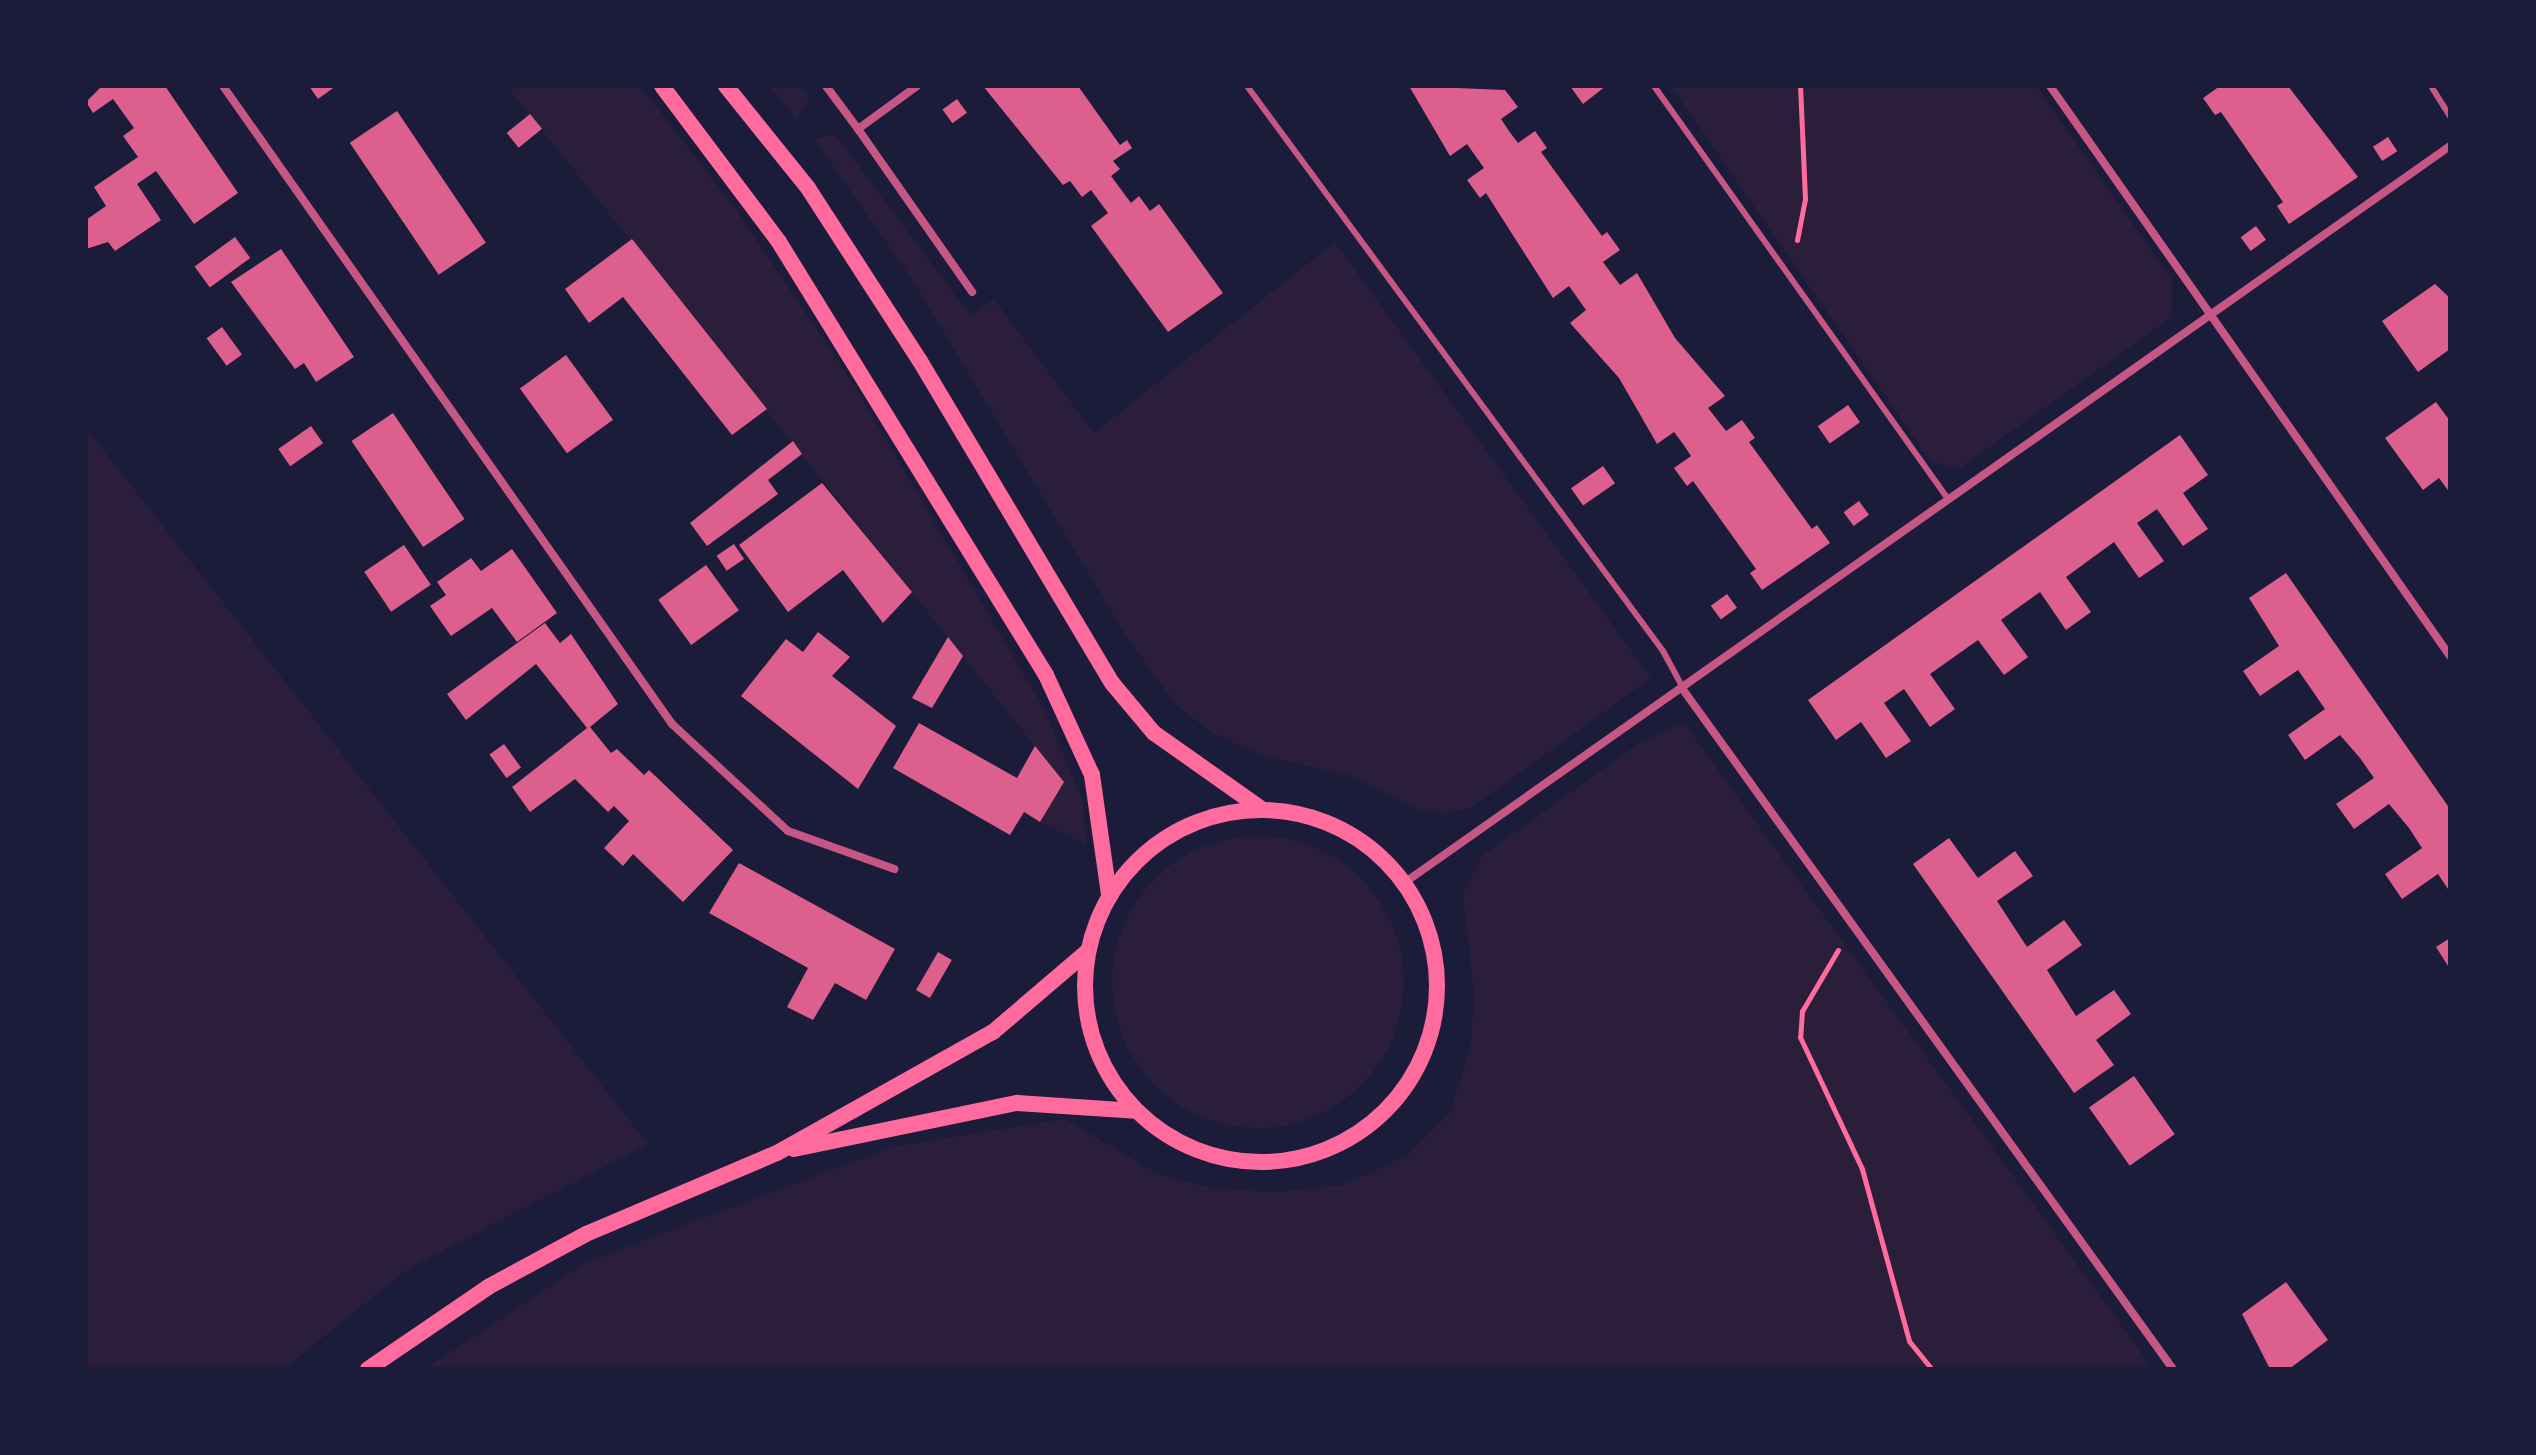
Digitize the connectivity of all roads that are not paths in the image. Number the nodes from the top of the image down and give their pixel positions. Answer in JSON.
{"nodes":[{"id":1,"x":223,"y":86,"type":"edge"},
{"id":2,"x":662,"y":86,"type":"edge"},
{"id":3,"x":726,"y":86,"type":"edge"},
{"id":4,"x":826,"y":86,"type":"edge"},
{"id":5,"x":917,"y":86,"type":"edge"},
{"id":6,"x":1247,"y":86,"type":"edge"},
{"id":7,"x":1654,"y":86,"type":"edge"},
{"id":8,"x":2050,"y":86,"type":"edge"},
{"id":9,"x":2431,"y":86,"type":"edge"},
{"id":10,"x":2450,"y":117,"type":"edge"},
{"id":11,"x":858,"y":129,"type":"junction"},
{"id":12,"x":2450,"y":146,"type":"edge"},
{"id":13,"x":972,"y":292,"type":"dead end"},
{"id":14,"x":2213,"y":315,"type":"junction"},
{"id":15,"x":1948,"y":499,"type":"junction"},
{"id":16,"x":2450,"y":656,"type":"edge"},
{"id":17,"x":1684,"y":691,"type":"junction"},
{"id":18,"x":1263,"y":810,"type":"junction"},
{"id":19,"x":894,"y":869,"type":"dead end"},
{"id":20,"x":1404,"y":883,"type":"junction"},
{"id":21,"x":1109,"y":894,"type":"junction"},
{"id":22,"x":1088,"y":951,"type":"junction"},
{"id":23,"x":1136,"y":1111,"type":"junction"},
{"id":24,"x":777,"y":1153,"type":"junction"},
{"id":25,"x":368,"y":1369,"type":"edge"},
{"id":26,"x":2173,"y":1369,"type":"edge"}],
"edges":[{"from":1,"to":19,"type":"street"},
{"from":2,"to":21,"type":"main road"},
{"from":3,"to":18,"type":"main road"},
{"from":4,"to":11,"type":"street"},
{"from":5,"to":11,"type":"street"},
{"from":6,"to":17,"type":"lane"},
{"from":7,"to":15,"type":"lane"},
{"from":8,"to":14,"type":"street"},
{"from":9,"to":10,"type":"lane"},
{"from":11,"to":13,"type":"street"},
{"from":12,"to":14,"type":"street"},
{"from":14,"to":15,"type":"street"},
{"from":14,"to":16,"type":"street"},
{"from":15,"to":17,"type":"street"},
{"from":17,"to":20,"type":"street"},
{"from":17,"to":26,"type":"street"},
{"from":18,"to":20,"type":"main road"},
{"from":18,"to":21,"type":"main road"},
{"from":20,"to":23,"type":"main road"},
{"from":21,"to":22,"type":"main road"},
{"from":22,"to":23,"type":"main road"},
{"from":22,"to":24,"type":"main road"},
{"from":23,"to":24,"type":"main road"},
{"from":24,"to":25,"type":"main road"}]}
